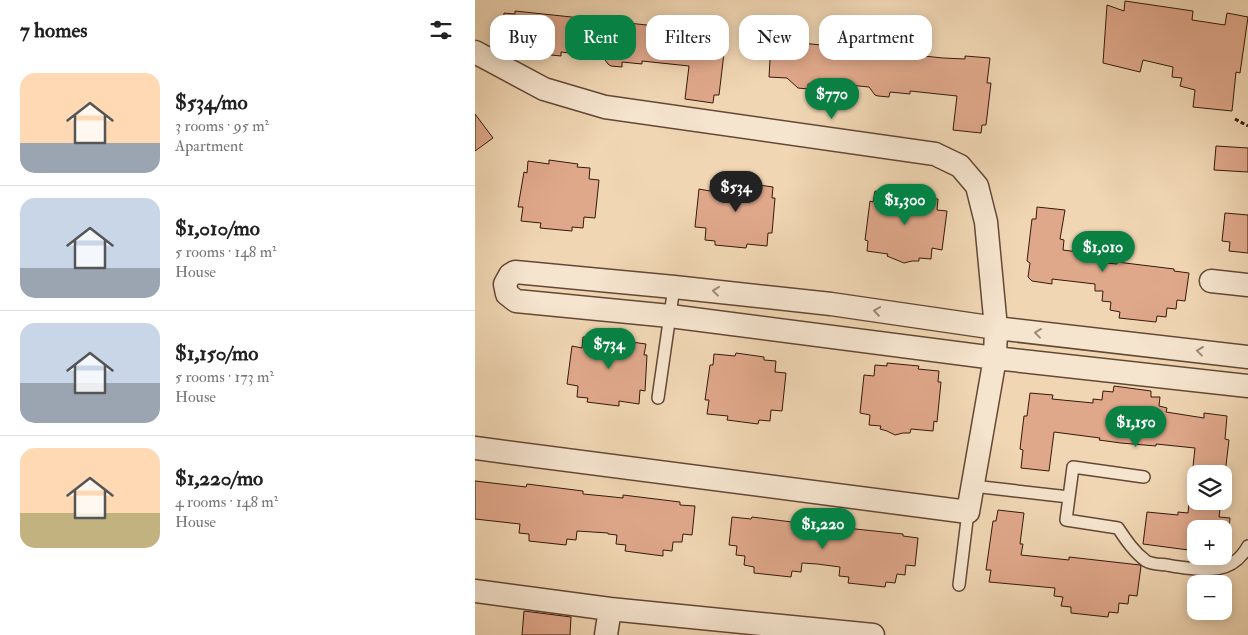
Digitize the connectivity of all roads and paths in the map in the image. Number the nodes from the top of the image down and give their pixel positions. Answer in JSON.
{"nodes":[{"id":1,"x":475,"y":52,"type":"edge"},
{"id":2,"x":1235,"y":119,"type":"dead end"},
{"id":3,"x":1248,"y":126,"type":"edge"},
{"id":4,"x":1211,"y":280,"type":"dead end"},
{"id":5,"x":1248,"y":285,"type":"edge"},
{"id":6,"x":674,"y":287,"type":"junction"},
{"id":7,"x":670,"y":316,"type":"junction"},
{"id":8,"x":996,"y":328,"type":"junction"},
{"id":9,"x":1248,"y":357,"type":"edge"},
{"id":10,"x":995,"y":358,"type":"junction"},
{"id":11,"x":1248,"y":386,"type":"edge"},
{"id":12,"x":658,"y":398,"type":"dead end"},
{"id":13,"x":475,"y":448,"type":"edge"},
{"id":14,"x":1144,"y":477,"type":"dead end"},
{"id":15,"x":973,"y":486,"type":"junction"},
{"id":16,"x":1069,"y":498,"type":"junction"},
{"id":17,"x":968,"y":512,"type":"junction"},
{"id":18,"x":1248,"y":546,"type":"edge"},
{"id":19,"x":959,"y":584,"type":"dead end"},
{"id":20,"x":475,"y":591,"type":"edge"},
{"id":21,"x":610,"y":609,"type":"junction"},
{"id":22,"x":605,"y":635,"type":"edge"},
{"id":23,"x":873,"y":635,"type":"edge"}],
"edges":[{"from":1,"to":8,"type":"street"},
{"from":2,"to":3,"type":"path"},
{"from":4,"to":5,"type":"street"},
{"from":6,"to":7,"type":"lane"},
{"from":6,"to":7,"type":"street"},
{"from":8,"to":6,"type":"street","one_way":true},
{"from":7,"to":10,"type":"street"},
{"from":7,"to":12,"type":"lane"},
{"from":9,"to":8,"type":"street","one_way":true},
{"from":8,"to":10,"type":"street"},
{"from":10,"to":11,"type":"street"},
{"from":10,"to":15,"type":"street"},
{"from":13,"to":17,"type":"street"},
{"from":14,"to":16,"type":"lane"},
{"from":15,"to":16,"type":"lane"},
{"from":15,"to":17,"type":"street"},
{"from":16,"to":18,"type":"lane"},
{"from":17,"to":19,"type":"lane"},
{"from":20,"to":21,"type":"street"},
{"from":21,"to":22,"type":"street"},
{"from":21,"to":23,"type":"street"}]}
